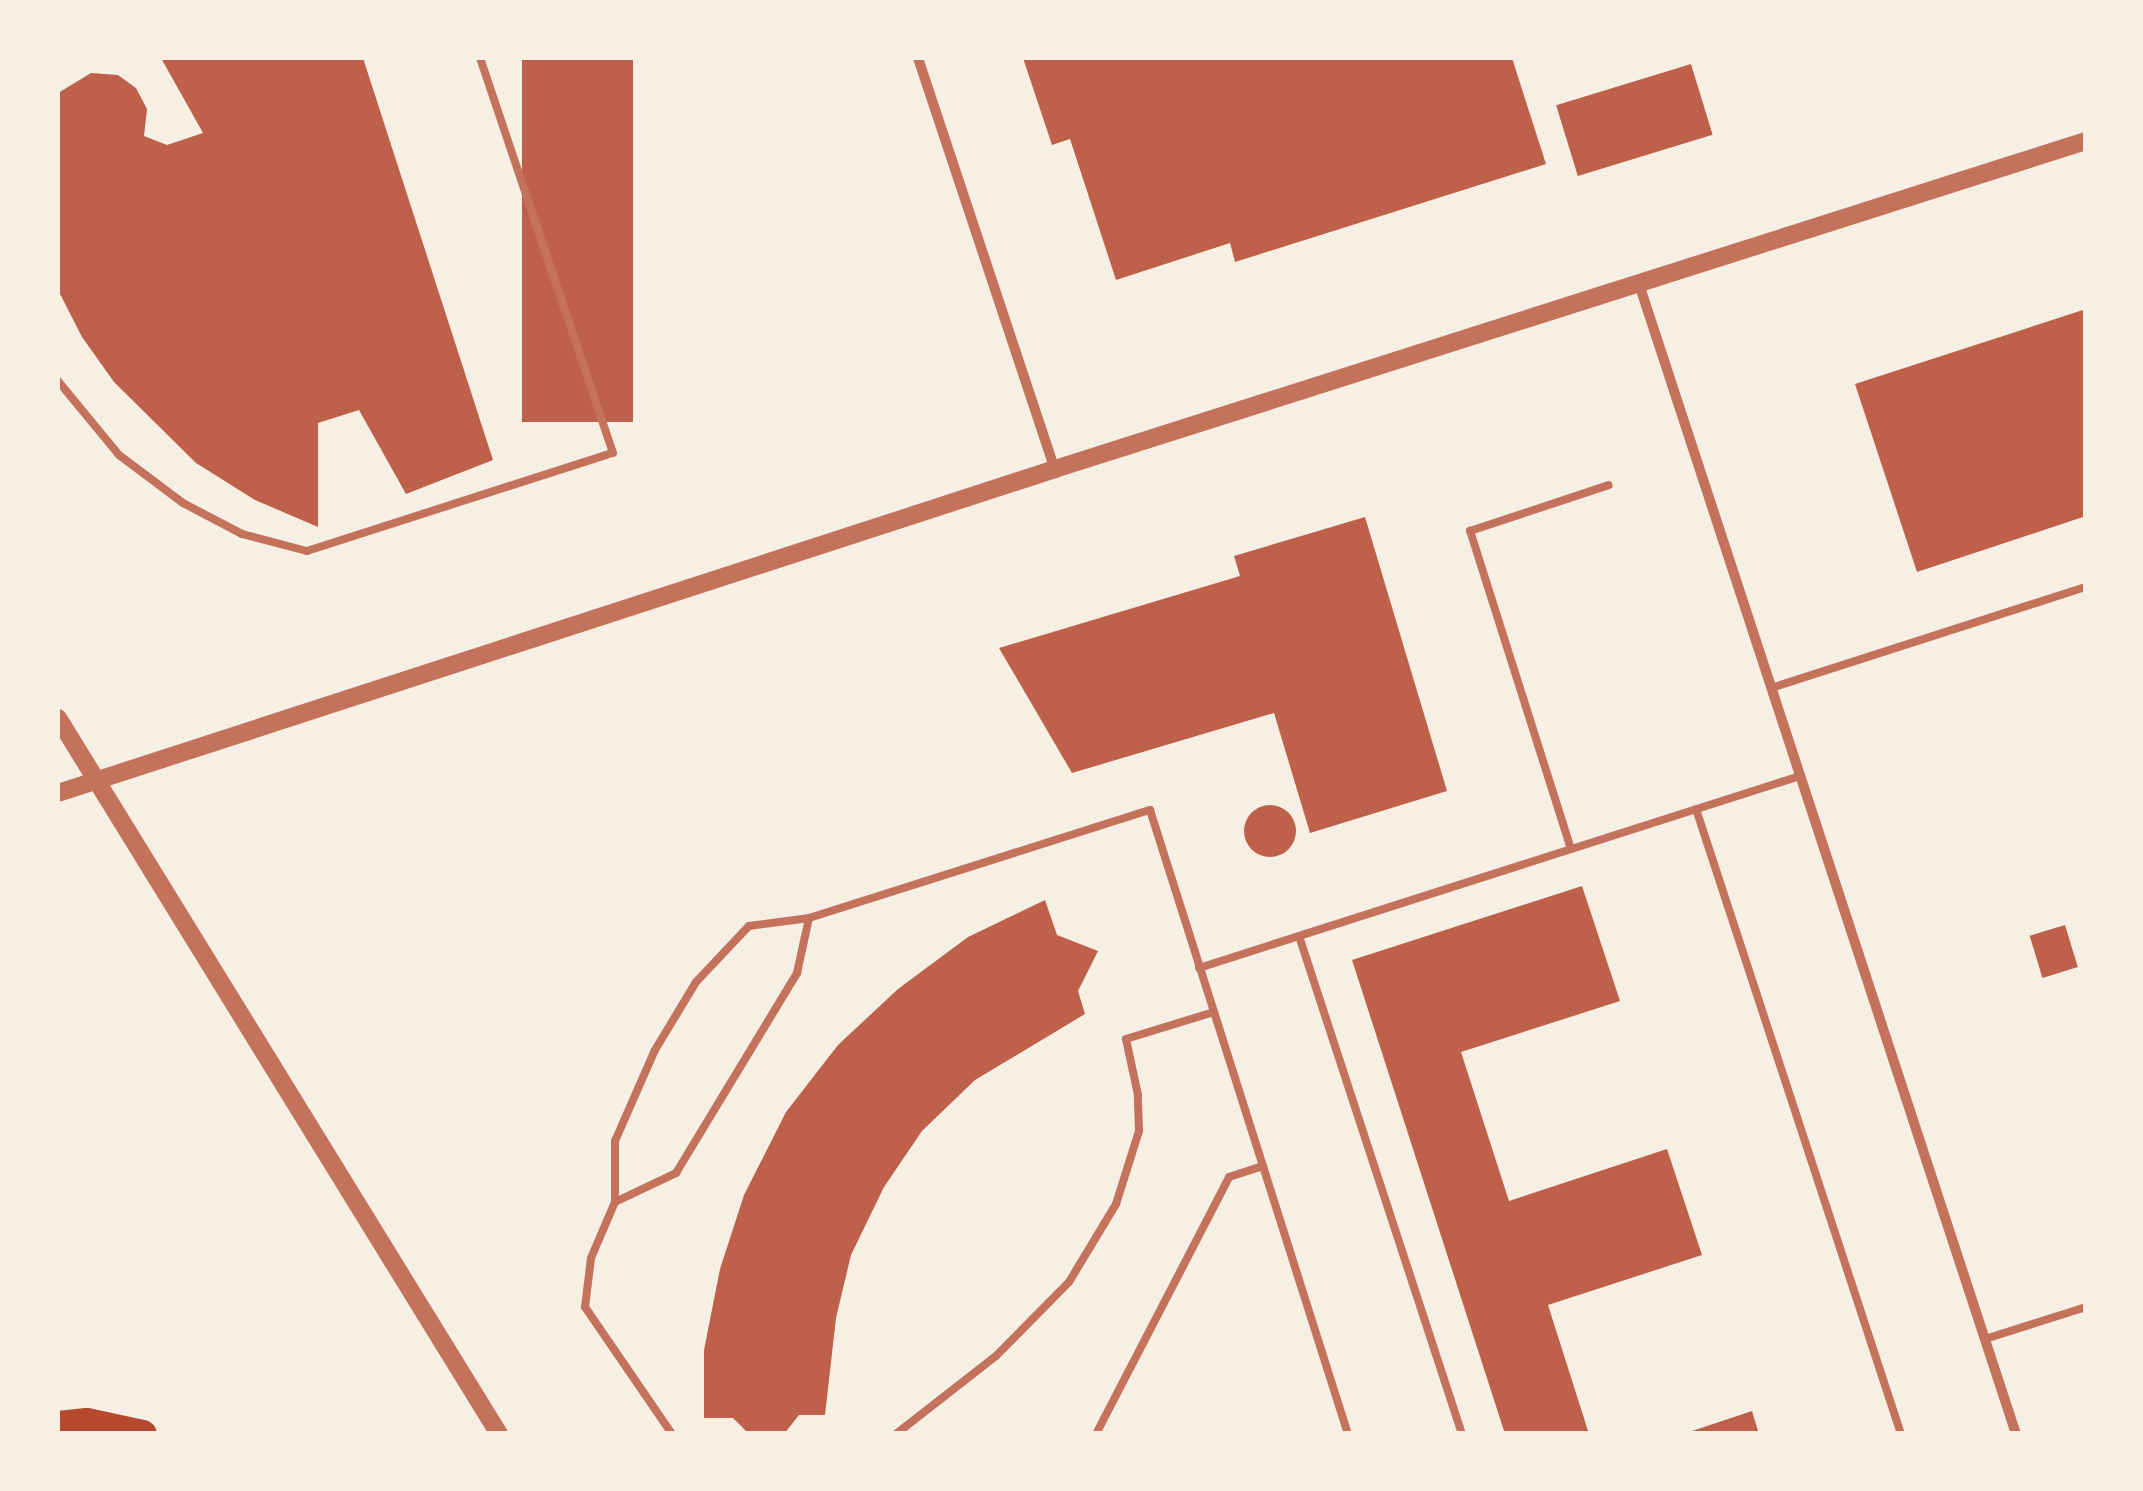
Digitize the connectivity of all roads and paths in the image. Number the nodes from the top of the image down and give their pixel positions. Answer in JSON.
{"nodes":[{"id":1,"x":480,"y":58,"type":"edge"},
{"id":2,"x":918,"y":58,"type":"edge"},
{"id":3,"x":2086,"y":141,"type":"edge"},
{"id":4,"x":1639,"y":284,"type":"junction"},
{"id":5,"x":58,"y":381,"type":"edge"},
{"id":6,"x":1055,"y":469,"type":"junction"},
{"id":7,"x":1609,"y":485,"type":"dead end"},
{"id":8,"x":2086,"y":587,"type":"edge"},
{"id":9,"x":1771,"y":688,"type":"junction"},
{"id":10,"x":58,"y":718,"type":"edge"},
{"id":11,"x":1800,"y":776,"type":"junction"},
{"id":12,"x":96,"y":780,"type":"junction"},
{"id":13,"x":58,"y":793,"type":"edge"},
{"id":14,"x":1696,"y":809,"type":"junction"},
{"id":15,"x":1571,"y":849,"type":"junction"},
{"id":16,"x":810,"y":918,"type":"junction"},
{"id":17,"x":1299,"y":936,"type":"junction"},
{"id":18,"x":1200,"y":968,"type":"junction"},
{"id":19,"x":1214,"y":1012,"type":"junction"},
{"id":20,"x":1263,"y":1166,"type":"junction"},
{"id":21,"x":614,"y":1202,"type":"junction"},
{"id":22,"x":2086,"y":1307,"type":"edge"},
{"id":23,"x":1985,"y":1339,"type":"junction"},
{"id":24,"x":58,"y":1425,"type":"edge"},
{"id":25,"x":143,"y":1434,"type":"edge"},
{"id":26,"x":499,"y":1434,"type":"edge"},
{"id":27,"x":672,"y":1434,"type":"edge"},
{"id":28,"x":896,"y":1434,"type":"edge"},
{"id":29,"x":1096,"y":1434,"type":"edge"},
{"id":30,"x":1348,"y":1434,"type":"edge"},
{"id":31,"x":1462,"y":1434,"type":"edge"},
{"id":32,"x":1901,"y":1434,"type":"edge"},
{"id":33,"x":2016,"y":1434,"type":"edge"}],
"edges":[{"from":1,"to":5,"type":"lane"},
{"from":2,"to":6,"type":"street"},
{"from":3,"to":4,"type":"street"},
{"from":4,"to":6,"type":"street"},
{"from":4,"to":9,"type":"street"},
{"from":6,"to":12,"type":"street"},
{"from":7,"to":15,"type":"lane"},
{"from":8,"to":9,"type":"lane"},
{"from":9,"to":11,"type":"street"},
{"from":10,"to":12,"type":"street"},
{"from":11,"to":14,"type":"lane"},
{"from":11,"to":23,"type":"street"},
{"from":12,"to":13,"type":"street"},
{"from":12,"to":26,"type":"street"},
{"from":14,"to":15,"type":"lane"},
{"from":14,"to":32,"type":"lane"},
{"from":15,"to":17,"type":"lane"},
{"from":16,"to":18,"type":"lane"},
{"from":16,"to":21,"type":"lane"},
{"from":16,"to":21,"type":"lane"},
{"from":17,"to":18,"type":"lane"},
{"from":17,"to":31,"type":"lane"},
{"from":18,"to":19,"type":"lane"},
{"from":19,"to":20,"type":"lane"},
{"from":19,"to":28,"type":"lane"},
{"from":20,"to":29,"type":"lane"},
{"from":20,"to":30,"type":"lane"},
{"from":21,"to":27,"type":"lane"},
{"from":22,"to":23,"type":"lane"},
{"from":23,"to":33,"type":"street"},
{"from":24,"to":25,"type":"highway"}]}
